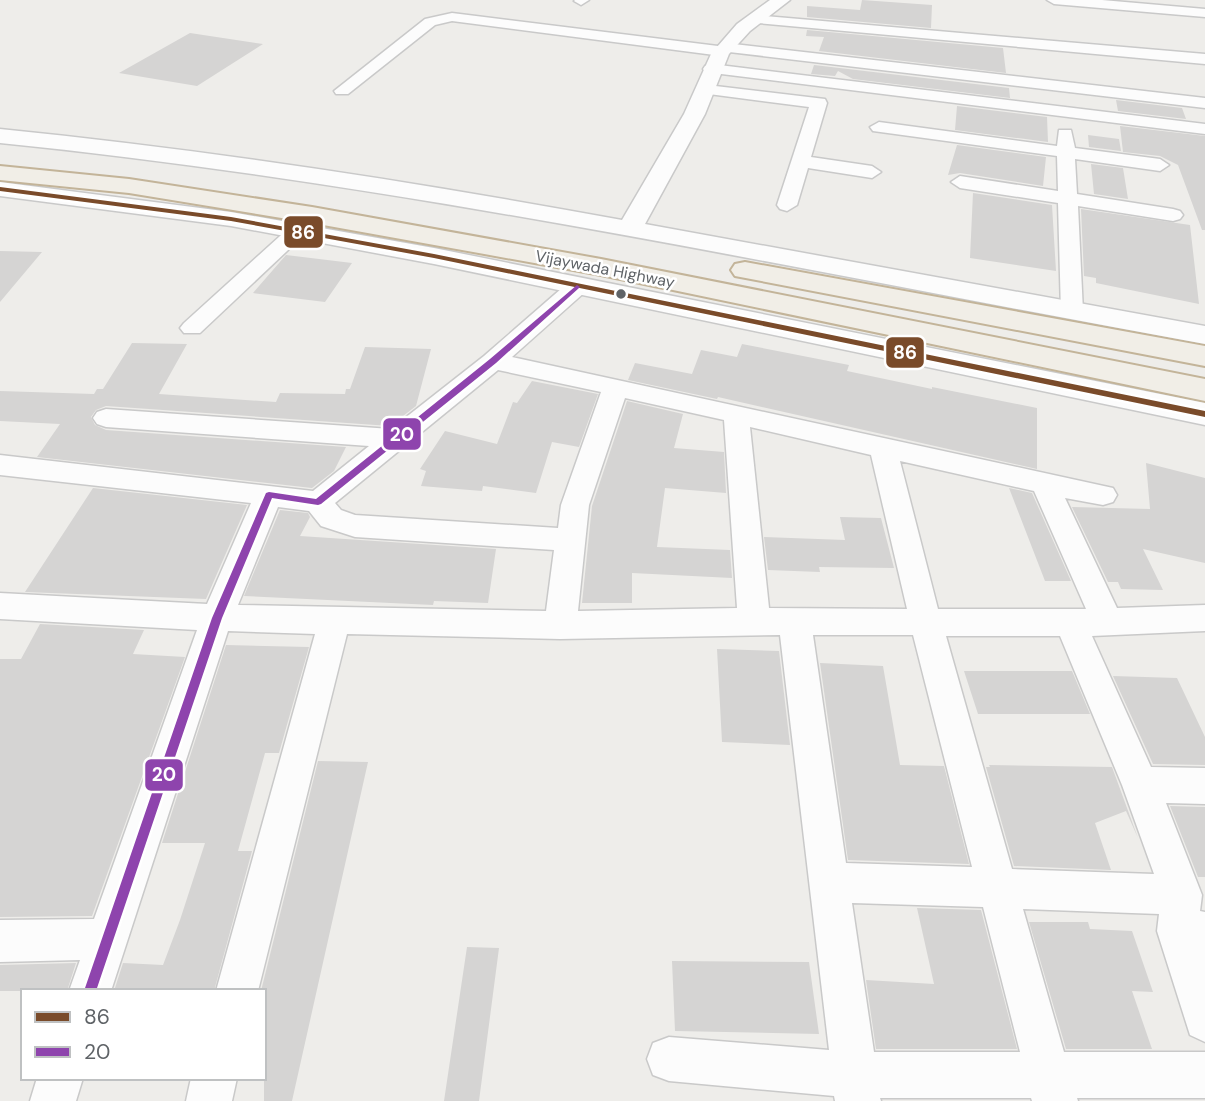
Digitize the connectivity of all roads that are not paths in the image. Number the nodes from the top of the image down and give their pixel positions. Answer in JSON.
{"nodes":[{"id":1,"x":782,"y":0,"type":"edge"},
{"id":2,"x":1054,"y":0,"type":"edge"},
{"id":3,"x":1105,"y":4,"type":"junction"},
{"id":4,"x":1205,"y":13,"type":"edge"},
{"id":5,"x":752,"y":19,"type":"junction"},
{"id":6,"x":1112,"y":51,"type":"junction"},
{"id":7,"x":719,"y":55,"type":"junction"},
{"id":8,"x":1205,"y":59,"type":"edge"},
{"id":9,"x":707,"y":90,"type":"junction"},
{"id":10,"x":342,"y":91,"type":"dead end"},
{"id":11,"x":1205,"y":103,"type":"edge"},
{"id":12,"x":1066,"y":113,"type":"junction"},
{"id":13,"x":879,"y":127,"type":"dead end"},
{"id":14,"x":1205,"y":129,"type":"edge"},
{"id":15,"x":0,"y":136,"type":"edge"},
{"id":16,"x":0,"y":151,"type":"edge"},
{"id":17,"x":1065,"y":153,"type":"junction"},
{"id":18,"x":801,"y":161,"type":"junction"},
{"id":19,"x":1160,"y":165,"type":"dead end"},
{"id":20,"x":872,"y":172,"type":"dead end"},
{"id":21,"x":0,"y":173,"type":"edge"},
{"id":22,"x":960,"y":182,"type":"dead end"},
{"id":23,"x":0,"y":189,"type":"edge"},
{"id":24,"x":1068,"y":198,"type":"junction"},
{"id":25,"x":787,"y":205,"type":"dead end"},
{"id":26,"x":1173,"y":215,"type":"dead end"},
{"id":27,"x":629,"y":229,"type":"junction"},
{"id":28,"x":297,"y":231,"type":"junction"},
{"id":29,"x":577,"y":287,"type":"junction"},
{"id":30,"x":1072,"y":312,"type":"junction"},
{"id":31,"x":192,"y":328,"type":"dead end"},
{"id":32,"x":1205,"y":335,"type":"edge"},
{"id":33,"x":1205,"y":356,"type":"edge"},
{"id":34,"x":494,"y":360,"type":"junction"},
{"id":35,"x":616,"y":386,"type":"junction"},
{"id":36,"x":1205,"y":390,"type":"edge"},
{"id":37,"x":736,"y":413,"type":"junction"},
{"id":38,"x":1205,"y":414,"type":"edge"},
{"id":39,"x":106,"y":418,"type":"dead end"},
{"id":40,"x":396,"y":439,"type":"junction"},
{"id":41,"x":883,"y":449,"type":"junction"},
{"id":42,"x":0,"y":465,"type":"edge"},
{"id":43,"x":1044,"y":483,"type":"junction"},
{"id":44,"x":269,"y":495,"type":"junction"},
{"id":45,"x":1103,"y":495,"type":"dead end"},
{"id":46,"x":318,"y":502,"type":"junction"},
{"id":47,"x":570,"y":540,"type":"junction"},
{"id":48,"x":0,"y":606,"type":"edge"},
{"id":49,"x":217,"y":618,"type":"junction"},
{"id":50,"x":1205,"y":618,"type":"edge"},
{"id":51,"x":334,"y":621,"type":"junction"},
{"id":52,"x":754,"y":621,"type":"junction"},
{"id":53,"x":1107,"y":621,"type":"junction"},
{"id":54,"x":795,"y":623,"type":"junction"},
{"id":55,"x":926,"y":623,"type":"junction"},
{"id":56,"x":1070,"y":623,"type":"junction"},
{"id":57,"x":560,"y":625,"type":"junction"},
{"id":58,"x":1140,"y":785,"type":"junction"},
{"id":59,"x":1205,"y":786,"type":"edge"},
{"id":60,"x":829,"y":882,"type":"junction"},
{"id":61,"x":999,"y":890,"type":"junction"},
{"id":62,"x":1188,"y":919,"type":"edge"},
{"id":63,"x":107,"y":939,"type":"junction"},
{"id":64,"x":0,"y":941,"type":"edge"},
{"id":65,"x":91,"y":989,"type":"edge"},
{"id":66,"x":238,"y":989,"type":"edge"},
{"id":67,"x":1205,"y":1020,"type":"edge"},
{"id":68,"x":668,"y":1059,"type":"dead end"},
{"id":69,"x":1205,"y":1075,"type":"edge"},
{"id":70,"x":59,"y":1080,"type":"edge"},
{"id":71,"x":214,"y":1080,"type":"edge"},
{"id":72,"x":857,"y":1088,"type":"edge"},
{"id":73,"x":1052,"y":1088,"type":"edge"},
{"id":74,"x":53,"y":1101,"type":"edge"},
{"id":75,"x":208,"y":1101,"type":"edge"}],
"edges":[{"from":1,"to":5,"type":"street"},
{"from":2,"to":3,"type":"street"},
{"from":3,"to":4,"type":"street"},
{"from":3,"to":6,"type":"street"},
{"from":5,"to":6,"type":"street"},
{"from":5,"to":7,"type":"street"},
{"from":6,"to":8,"type":"street"},
{"from":7,"to":9,"type":"street"},
{"from":7,"to":10,"type":"street"},
{"from":7,"to":11,"type":"street"},
{"from":7,"to":12,"type":"street"},
{"from":9,"to":18,"type":"street"},
{"from":9,"to":27,"type":"street"},
{"from":12,"to":14,"type":"street"},
{"from":12,"to":17,"type":"street"},
{"from":13,"to":17,"type":"street"},
{"from":15,"to":27,"type":"street"},
{"from":16,"to":33,"type":"highway","name":"Vijaywada Highway"},
{"from":17,"to":19,"type":"street"},
{"from":17,"to":24,"type":"street"},
{"from":18,"to":20,"type":"street"},
{"from":18,"to":25,"type":"street"},
{"from":21,"to":36,"type":"highway","name":"Vijaywada Highway"},
{"from":22,"to":24,"type":"street"},
{"from":23,"to":28,"type":"street"},
{"from":24,"to":26,"type":"street"},
{"from":24,"to":30,"type":"street"},
{"from":27,"to":30,"type":"street"},
{"from":28,"to":29,"type":"street"},
{"from":28,"to":31,"type":"street"},
{"from":29,"to":34,"type":"street"},
{"from":29,"to":38,"type":"street"},
{"from":30,"to":32,"type":"street"},
{"from":34,"to":35,"type":"street"},
{"from":34,"to":40,"type":"street"},
{"from":35,"to":37,"type":"street"},
{"from":35,"to":47,"type":"street"},
{"from":37,"to":41,"type":"street"},
{"from":37,"to":52,"type":"street"},
{"from":39,"to":40,"type":"street"},
{"from":40,"to":46,"type":"street"},
{"from":41,"to":43,"type":"street"},
{"from":41,"to":55,"type":"street"},
{"from":42,"to":44,"type":"street"},
{"from":43,"to":45,"type":"street"},
{"from":43,"to":53,"type":"street"},
{"from":44,"to":46,"type":"street"},
{"from":44,"to":49,"type":"street"},
{"from":46,"to":47,"type":"street"},
{"from":47,"to":57,"type":"street"},
{"from":48,"to":49,"type":"street"},
{"from":49,"to":51,"type":"street"},
{"from":49,"to":63,"type":"street"},
{"from":50,"to":53,"type":"street"},
{"from":51,"to":57,"type":"street"},
{"from":51,"to":66,"type":"street"},
{"from":52,"to":54,"type":"street"},
{"from":52,"to":57,"type":"street"},
{"from":53,"to":56,"type":"street"},
{"from":54,"to":55,"type":"street"},
{"from":54,"to":60,"type":"street"},
{"from":55,"to":56,"type":"street"},
{"from":55,"to":61,"type":"street"},
{"from":56,"to":58,"type":"street"},
{"from":58,"to":59,"type":"street"},
{"from":58,"to":62,"type":"street"},
{"from":60,"to":61,"type":"street"},
{"from":60,"to":72,"type":"street"},
{"from":61,"to":62,"type":"street"},
{"from":61,"to":73,"type":"street"},
{"from":62,"to":67,"type":"street"},
{"from":63,"to":64,"type":"street"},
{"from":63,"to":65,"type":"street"},
{"from":68,"to":72,"type":"street"},
{"from":69,"to":73,"type":"street"},
{"from":70,"to":74,"type":"street"},
{"from":71,"to":75,"type":"street"},
{"from":72,"to":73,"type":"street"}]}
